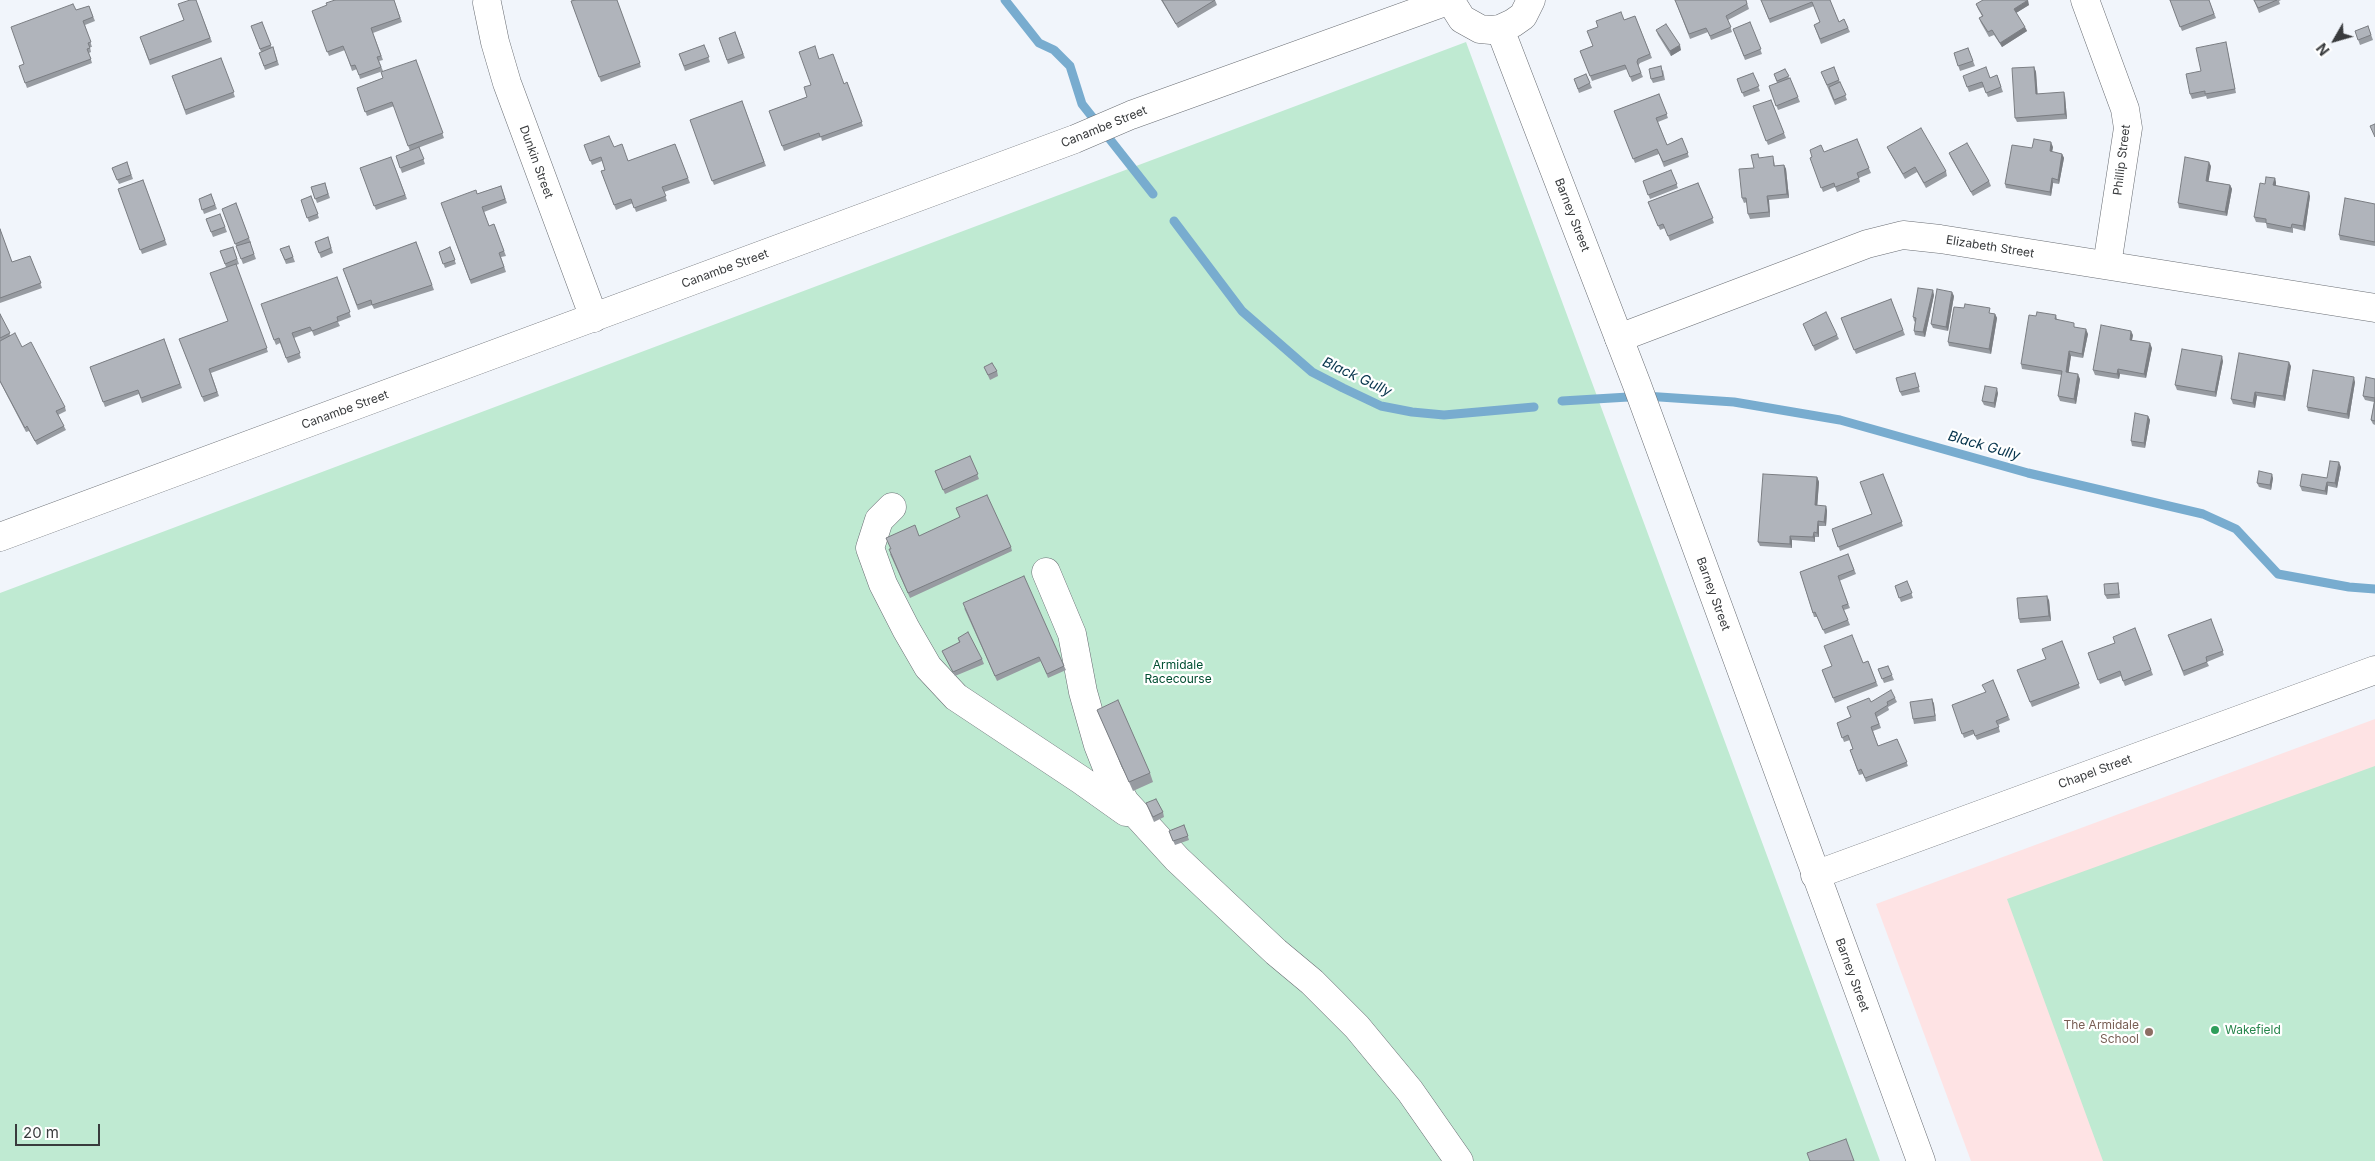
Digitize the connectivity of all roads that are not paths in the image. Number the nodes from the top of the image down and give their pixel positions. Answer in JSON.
{"nodes":[{"id":1,"x":1450,"y":0,"type":"edge"},
{"id":2,"x":1531,"y":0,"type":"edge"},
{"id":3,"x":2085,"y":0,"type":"edge"},
{"id":4,"x":487,"y":3,"type":"dead end"},
{"id":5,"x":1500,"y":29,"type":"junction"},
{"id":6,"x":2106,"y":265,"type":"junction"},
{"id":7,"x":2375,"y":308,"type":"edge"},
{"id":8,"x":594,"y":318,"type":"junction"},
{"id":9,"x":1619,"y":338,"type":"junction"},
{"id":10,"x":892,"y":507,"type":"dead end"},
{"id":11,"x":0,"y":537,"type":"edge"},
{"id":12,"x":1046,"y":572,"type":"dead end"},
{"id":13,"x":2375,"y":670,"type":"edge"},
{"id":14,"x":1149,"y":830,"type":"junction"},
{"id":15,"x":1815,"y":875,"type":"junction"},
{"id":16,"x":1459,"y":1161,"type":"edge"},
{"id":17,"x":1921,"y":1161,"type":"edge"}],
"edges":[{"from":1,"to":5,"type":"street"},
{"from":1,"to":8,"type":"street","name":"Canambe Street"},
{"from":2,"to":5,"type":"street"},
{"from":3,"to":6,"type":"street","name":"Phillip Street"},
{"from":4,"to":8,"type":"street","name":"Dunkin Street"},
{"from":5,"to":9,"type":"street","name":"Barney Street"},
{"from":6,"to":7,"type":"street","name":"Elizabeth Street"},
{"from":6,"to":9,"type":"street","name":"Elizabeth Street"},
{"from":8,"to":11,"type":"street","name":"Canambe Street"},
{"from":9,"to":15,"type":"street","name":"Barney Street"},
{"from":10,"to":14,"type":"street"},
{"from":12,"to":14,"type":"street"},
{"from":13,"to":15,"type":"street","name":"Chapel Street"},
{"from":14,"to":16,"type":"street"},
{"from":15,"to":17,"type":"street","name":"Barney Street"}]}
